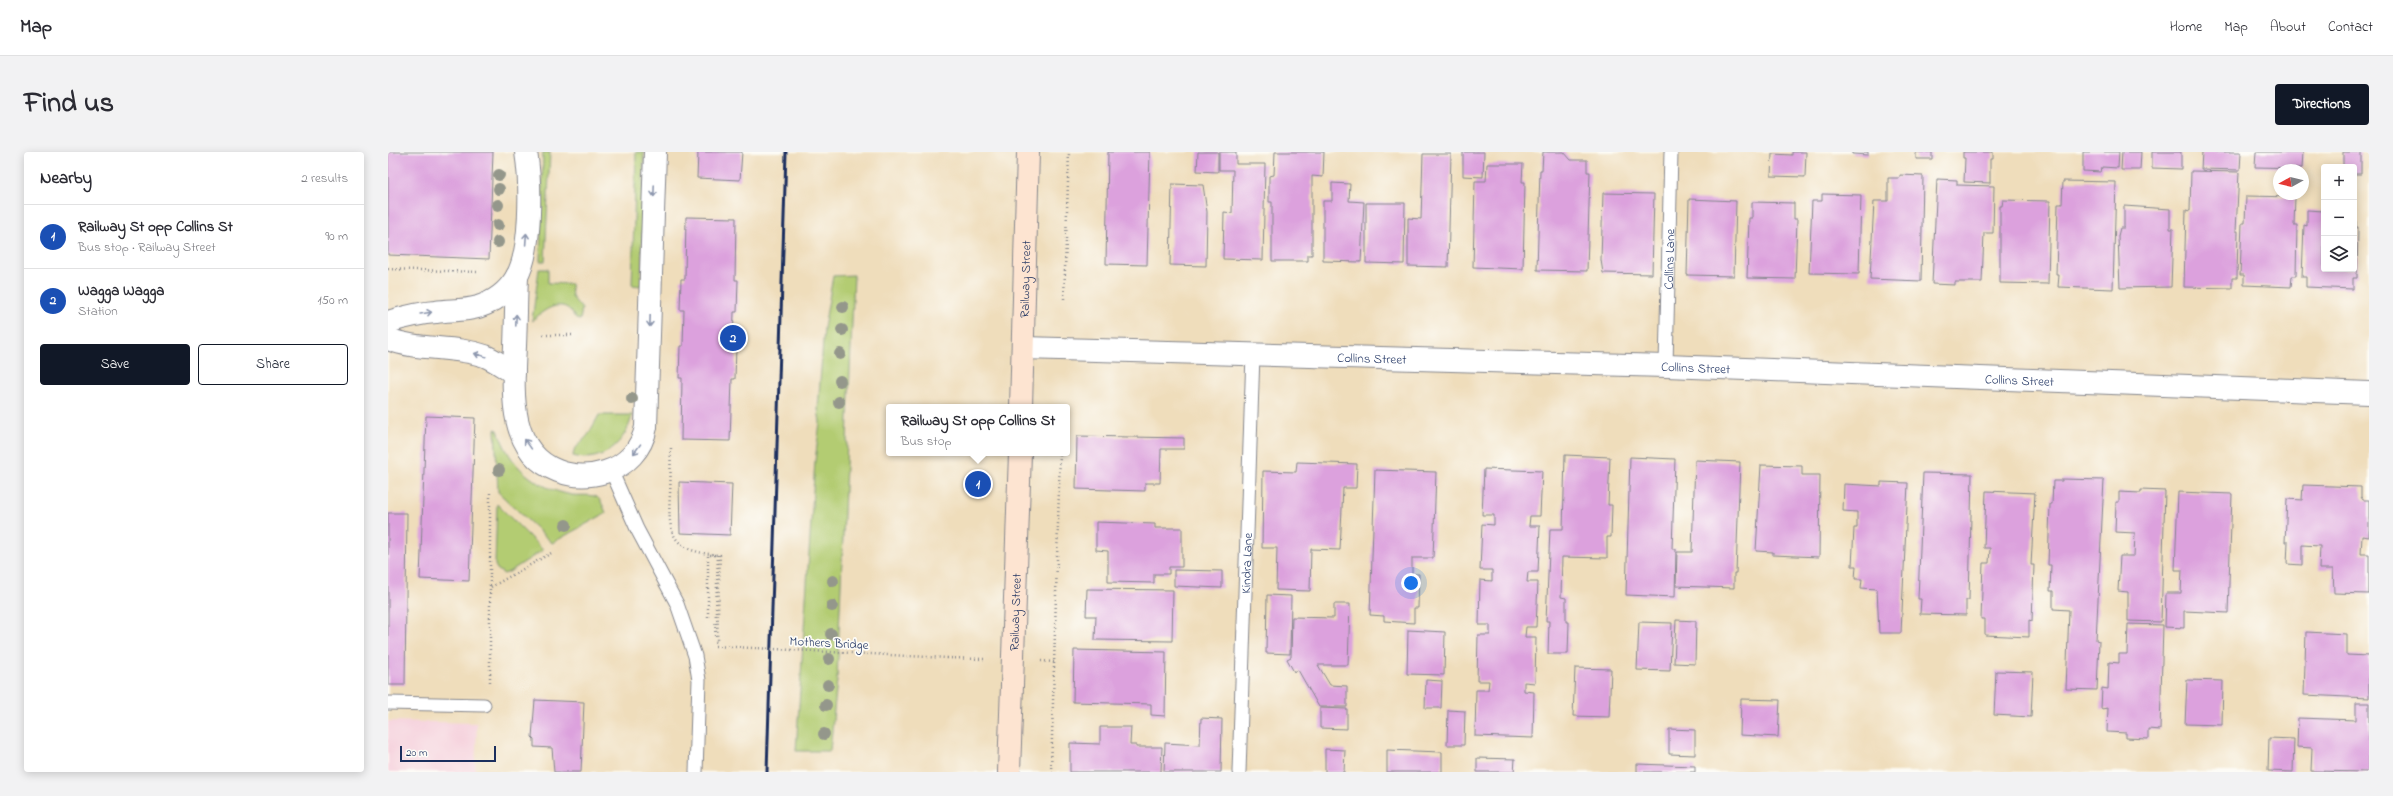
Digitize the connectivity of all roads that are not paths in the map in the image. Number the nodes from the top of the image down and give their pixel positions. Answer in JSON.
{"nodes":[{"id":1,"x":526,"y":152,"type":"edge"},
{"id":2,"x":655,"y":152,"type":"edge"},
{"id":3,"x":1028,"y":152,"type":"edge"},
{"id":4,"x":1671,"y":152,"type":"edge"},
{"id":5,"x":517,"y":276,"type":"junction"},
{"id":6,"x":388,"y":322,"type":"edge"},
{"id":7,"x":388,"y":339,"type":"edge"},
{"id":8,"x":1023,"y":348,"type":"junction"},
{"id":9,"x":1253,"y":354,"type":"junction"},
{"id":10,"x":1666,"y":366,"type":"junction"},
{"id":11,"x":514,"y":373,"type":"junction"},
{"id":12,"x":2369,"y":393,"type":"edge"},
{"id":13,"x":1021,"y":404,"type":"edge"},
{"id":14,"x":1020,"y":456,"type":"edge"},
{"id":15,"x":611,"y":470,"type":"junction"},
{"id":16,"x":388,"y":703,"type":"edge"},
{"id":17,"x":483,"y":705,"type":"road end"},
{"id":18,"x":696,"y":772,"type":"edge"},
{"id":19,"x":1009,"y":772,"type":"edge"},
{"id":20,"x":1239,"y":772,"type":"edge"}],
"edges":[{"from":5,"to":1,"type":"street","one_way":true},
{"from":2,"to":15,"type":"street","one_way":true},
{"from":3,"to":8,"type":"street","name":"Railway Street"},
{"from":4,"to":10,"type":"lane","name":"Collins Lane"},
{"from":6,"to":5,"type":"street","one_way":true},
{"from":11,"to":5,"type":"street","one_way":true},
{"from":11,"to":7,"type":"street","one_way":true},
{"from":8,"to":9,"type":"street","name":"Collins Street"},
{"from":8,"to":13,"type":"street","name":"Railway Street"},
{"from":9,"to":10,"type":"street","name":"Collins Street"},
{"from":9,"to":20,"type":"lane","name":"Kindra Lane"},
{"from":10,"to":12,"type":"street","name":"Collins Street"},
{"from":15,"to":11,"type":"street","one_way":true},
{"from":14,"to":19,"type":"street","name":"Railway Street"},
{"from":15,"to":18,"type":"lane"},
{"from":16,"to":17,"type":"lane"}]}
